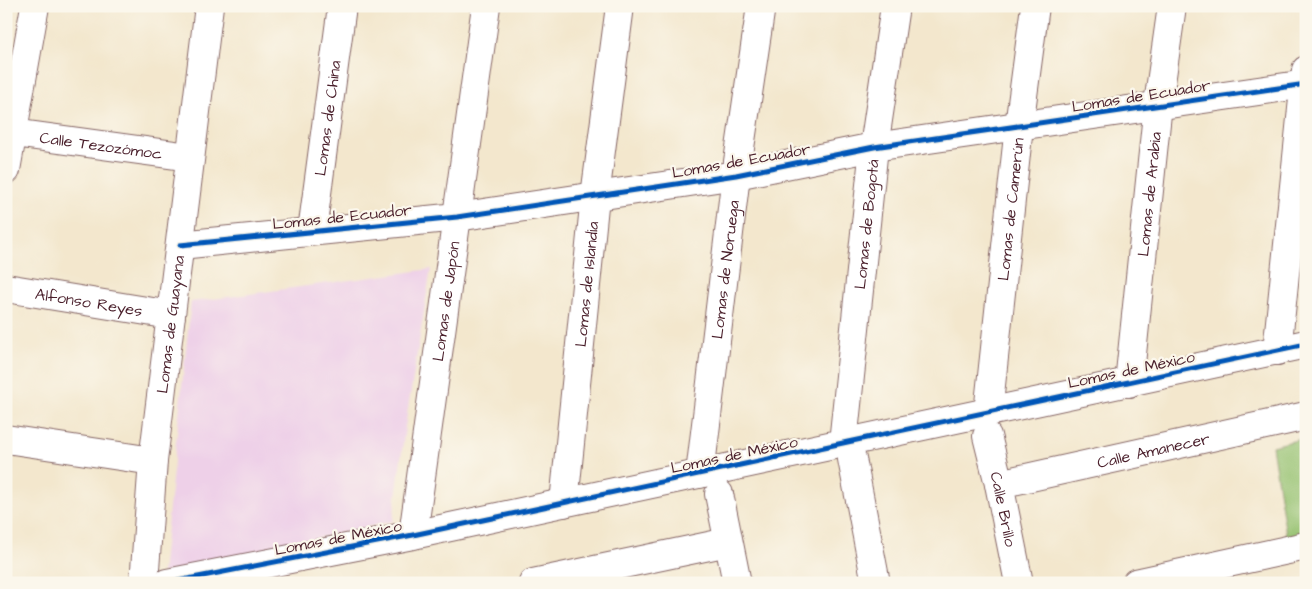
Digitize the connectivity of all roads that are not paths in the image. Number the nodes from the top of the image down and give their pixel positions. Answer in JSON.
{"nodes":[{"id":1,"x":35,"y":6,"type":"edge"},
{"id":2,"x":204,"y":6,"type":"edge"},
{"id":3,"x":342,"y":6,"type":"edge"},
{"id":4,"x":486,"y":6,"type":"edge"},
{"id":5,"x":620,"y":6,"type":"edge"},
{"id":6,"x":761,"y":6,"type":"edge"},
{"id":7,"x":895,"y":6,"type":"edge"},
{"id":8,"x":1035,"y":6,"type":"edge"},
{"id":9,"x":1172,"y":6,"type":"edge"},
{"id":10,"x":209,"y":7,"type":"edge"},
{"id":11,"x":1305,"y":79,"type":"edge"},
{"id":12,"x":1158,"y":104,"type":"junction"},
{"id":13,"x":1018,"y":126,"type":"junction"},
{"id":14,"x":9,"y":133,"type":"edge"},
{"id":15,"x":874,"y":147,"type":"junction"},
{"id":16,"x":190,"y":157,"type":"junction"},
{"id":17,"x":6,"y":170,"type":"edge"},
{"id":18,"x":736,"y":176,"type":"junction"},
{"id":19,"x":595,"y":196,"type":"junction"},
{"id":20,"x":457,"y":217,"type":"junction"},
{"id":21,"x":312,"y":231,"type":"junction"},
{"id":22,"x":180,"y":245,"type":"junction"},
{"id":23,"x":6,"y":288,"type":"edge"},
{"id":24,"x":171,"y":315,"type":"junction"},
{"id":25,"x":1306,"y":344,"type":"edge"},
{"id":26,"x":1277,"y":351,"type":"junction"},
{"id":27,"x":1129,"y":382,"type":"junction"},
{"id":28,"x":1306,"y":416,"type":"edge"},
{"id":29,"x":987,"y":424,"type":"junction"},
{"id":30,"x":6,"y":439,"type":"edge"},
{"id":31,"x":848,"y":451,"type":"junction"},
{"id":32,"x":153,"y":461,"type":"junction"},
{"id":33,"x":700,"y":474,"type":"junction"},
{"id":34,"x":999,"y":484,"type":"junction"},
{"id":35,"x":719,"y":494,"type":"dead end"},
{"id":36,"x":564,"y":503,"type":"junction"},
{"id":37,"x":413,"y":535,"type":"junction"},
{"id":38,"x":728,"y":542,"type":"junction"},
{"id":39,"x":1306,"y":546,"type":"edge"},
{"id":40,"x":601,"y":576,"type":"edge"},
{"id":41,"x":144,"y":583,"type":"edge"},
{"id":42,"x":167,"y":583,"type":"edge"},
{"id":43,"x":533,"y":583,"type":"edge"},
{"id":44,"x":738,"y":583,"type":"edge"},
{"id":45,"x":876,"y":583,"type":"edge"},
{"id":46,"x":1019,"y":583,"type":"edge"},
{"id":47,"x":1136,"y":583,"type":"edge"}],
"edges":[{"from":1,"to":14,"type":"street"},
{"from":2,"to":10,"type":"street"},
{"from":3,"to":21,"type":"street","name":"Lomas de China"},
{"from":4,"to":20,"type":"street","name":"Lomas de Japón"},
{"from":5,"to":19,"type":"street","name":"Lomas de Islandia"},
{"from":6,"to":18,"type":"street","name":"Lomas de Noruega"},
{"from":7,"to":15,"type":"street","name":"Lomas de Bogotá"},
{"from":8,"to":13,"type":"street","name":"Lomas de Camerún"},
{"from":9,"to":12,"type":"street","name":"Lomas de Arabia"},
{"from":10,"to":16,"type":"street","name":"Lomas de Guayana"},
{"from":11,"to":12,"type":"street","name":"Lomas de Ecuador"},
{"from":11,"to":26,"type":"street"},
{"from":12,"to":13,"type":"street","name":"Lomas de Ecuador"},
{"from":12,"to":27,"type":"street","name":"Lomas de Arabia"},
{"from":13,"to":15,"type":"street","name":"Lomas de Ecuador"},
{"from":13,"to":29,"type":"street","name":"Lomas de Camerún"},
{"from":14,"to":16,"type":"street","name":"Calle Tezozómoc"},
{"from":14,"to":17,"type":"street"},
{"from":15,"to":18,"type":"street","name":"Lomas de Ecuador"},
{"from":15,"to":31,"type":"street","name":"Lomas de Bogotá"},
{"from":16,"to":22,"type":"street","name":"Lomas de Guayana"},
{"from":18,"to":19,"type":"street","name":"Lomas de Ecuador"},
{"from":18,"to":33,"type":"street","name":"Lomas de Noruega"},
{"from":19,"to":20,"type":"street","name":"Lomas de Ecuador"},
{"from":19,"to":36,"type":"street","name":"Lomas de Islandia"},
{"from":20,"to":21,"type":"street","name":"Lomas de Ecuador"},
{"from":20,"to":37,"type":"street","name":"Lomas de Japón"},
{"from":21,"to":22,"type":"street","name":"Lomas de Ecuador"},
{"from":22,"to":24,"type":"street","name":"Lomas de Guayana"},
{"from":23,"to":24,"type":"street","name":"Alfonso Reyes"},
{"from":24,"to":32,"type":"street","name":"Lomas de Guayana"},
{"from":25,"to":26,"type":"street","name":"Lomas de México"},
{"from":26,"to":27,"type":"street","name":"Lomas de México"},
{"from":27,"to":29,"type":"street","name":"Lomas de México"},
{"from":28,"to":34,"type":"street","name":"Calle Amanecer"},
{"from":29,"to":31,"type":"street","name":"Lomas de México"},
{"from":29,"to":34,"type":"street","name":"Calle Brillo"},
{"from":30,"to":32,"type":"street"},
{"from":31,"to":33,"type":"street","name":"Lomas de México"},
{"from":31,"to":45,"type":"street","name":"Lomas de Bogotá"},
{"from":32,"to":41,"type":"street","name":"Lomas de Guayana"},
{"from":33,"to":36,"type":"street","name":"Lomas de México"},
{"from":34,"to":46,"type":"street","name":"Calle Brillo"},
{"from":35,"to":38,"type":"street"},
{"from":36,"to":37,"type":"street","name":"Lomas de México"},
{"from":37,"to":42,"type":"street","name":"Lomas de México"},
{"from":38,"to":40,"type":"street"},
{"from":38,"to":44,"type":"street"},
{"from":39,"to":47,"type":"street"},
{"from":40,"to":43,"type":"street"}]}
